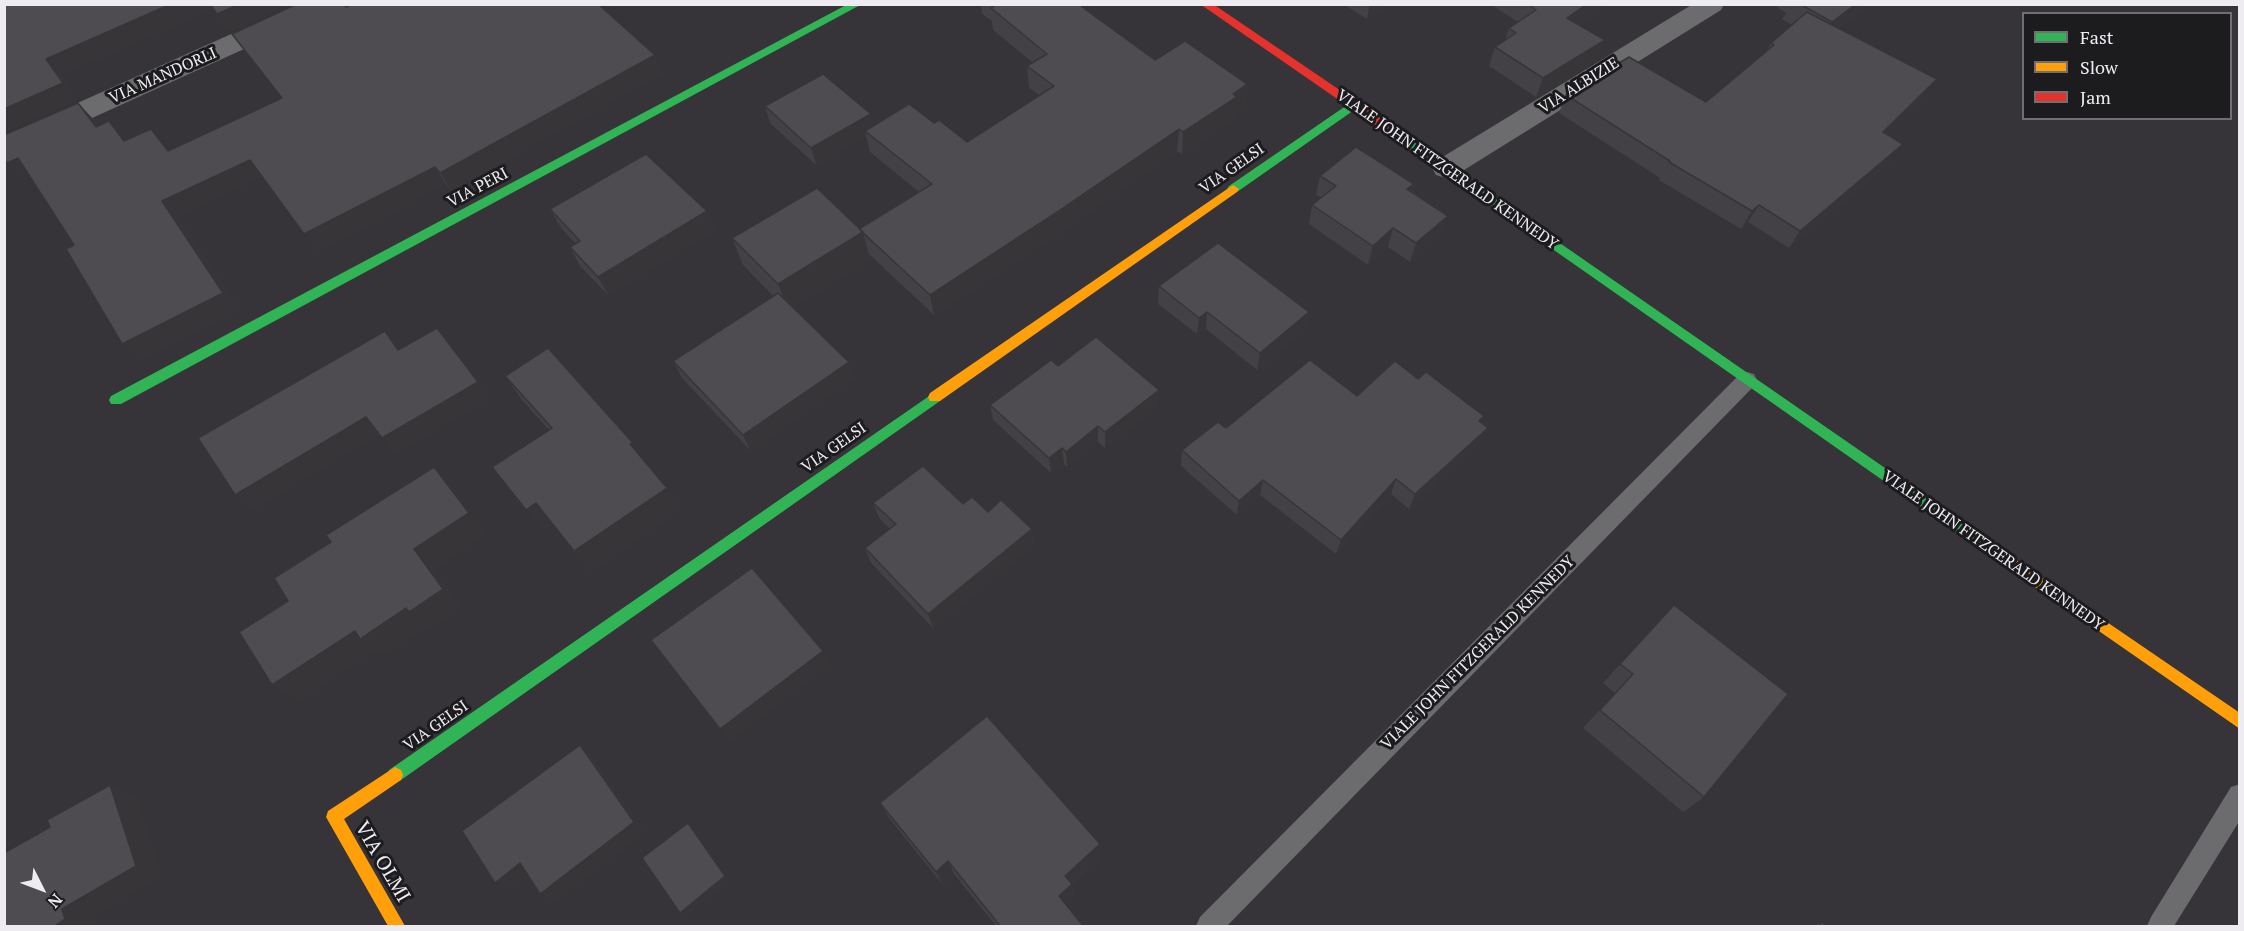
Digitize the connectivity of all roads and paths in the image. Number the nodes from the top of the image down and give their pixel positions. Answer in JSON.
{"nodes":[{"id":1,"x":321,"y":4,"type":"edge"},
{"id":2,"x":857,"y":4,"type":"edge"},
{"id":3,"x":1712,"y":4,"type":"edge"},
{"id":4,"x":1216,"y":7,"type":"edge"},
{"id":5,"x":1353,"y":105,"type":"junction"},
{"id":6,"x":4,"y":148,"type":"edge"},
{"id":7,"x":1446,"y":168,"type":"junction"},
{"id":8,"x":1747,"y":380,"type":"junction"},
{"id":9,"x":116,"y":400,"type":"dead end"},
{"id":10,"x":2240,"y":722,"type":"edge"},
{"id":11,"x":2240,"y":796,"type":"edge"},
{"id":12,"x":334,"y":817,"type":"joint"},
{"id":13,"x":397,"y":927,"type":"edge"},
{"id":14,"x":1209,"y":927,"type":"edge"},
{"id":15,"x":2160,"y":927,"type":"edge"}],
"edges":[{"from":1,"to":6,"type":"street","name":"VIA MANDORLI"},
{"from":2,"to":9,"type":"street","name":"VIA PERI"},
{"from":3,"to":7,"type":"street","name":"VIA ALBIZIE"},
{"from":4,"to":5,"type":"street","name":"VIALE JOHN FITZGERALD KENNEDY"},
{"from":5,"to":7,"type":"street","name":"VIALE JOHN FITZGERALD KENNEDY"},
{"from":5,"to":12,"type":"street","name":"VIA GELSI"},
{"from":7,"to":8,"type":"street","name":"VIALE JOHN FITZGERALD KENNEDY"},
{"from":8,"to":10,"type":"street","name":"VIALE JOHN FITZGERALD KENNEDY"},
{"from":8,"to":14,"type":"lane","name":"VIALE JOHN FITZGERALD KENNEDY"},
{"from":11,"to":15,"type":"lane"},
{"from":12,"to":13,"type":"street","name":"VIA OLMI"}]}
